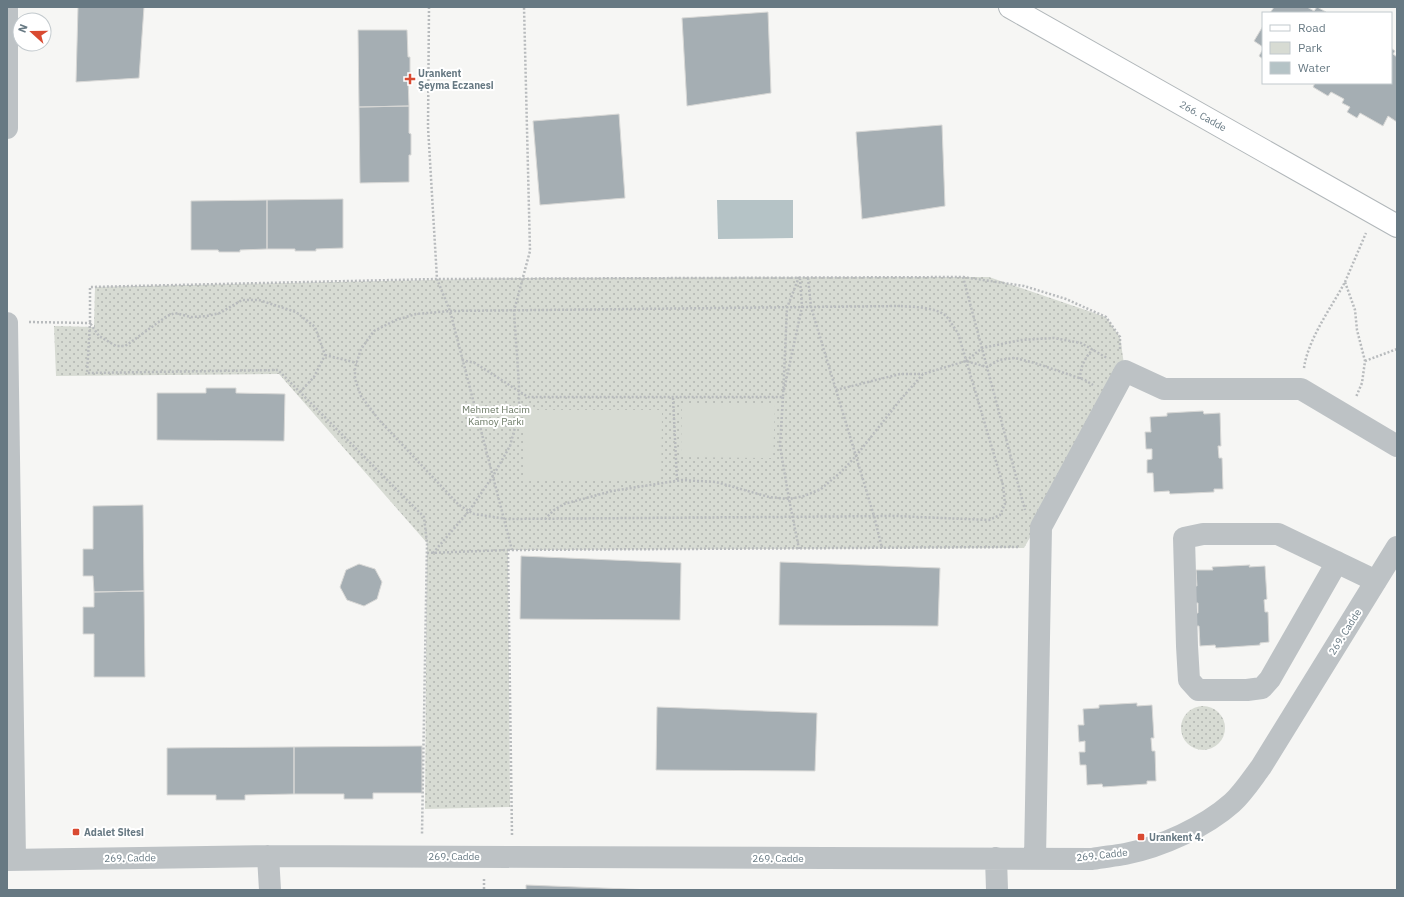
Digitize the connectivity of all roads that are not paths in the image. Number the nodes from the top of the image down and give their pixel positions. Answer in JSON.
{"nodes":[{"id":1,"x":8,"y":7,"type":"edge"},
{"id":2,"x":1010,"y":7,"type":"edge"},
{"id":3,"x":7,"y":128,"type":"edge"},
{"id":4,"x":1397,"y":226,"type":"edge"},
{"id":5,"x":15,"y":322,"type":"edge"},
{"id":6,"x":1397,"y":446,"type":"edge"},
{"id":7,"x":1397,"y":547,"type":"edge"},
{"id":8,"x":1337,"y":562,"type":"junction"},
{"id":9,"x":1376,"y":581,"type":"junction"},
{"id":10,"x":268,"y":856,"type":"junction"},
{"id":11,"x":996,"y":858,"type":"junction"},
{"id":12,"x":1035,"y":858,"type":"junction"},
{"id":13,"x":11,"y":860,"type":"edge"},
{"id":14,"x":270,"y":890,"type":"edge"},
{"id":15,"x":997,"y":890,"type":"edge"}],
"edges":[{"from":1,"to":3,"type":"street"},
{"from":2,"to":4,"type":"main road","name":"266. Cadde"},
{"from":5,"to":13,"type":"street"},
{"from":6,"to":12,"type":"street"},
{"from":7,"to":9,"type":"street","name":"269. Cadde"},
{"from":8,"to":8,"type":"street"},
{"from":8,"to":9,"type":"street"},
{"from":9,"to":12,"type":"street","name":"269. Cadde"},
{"from":10,"to":11,"type":"street","name":"269. Cadde"},
{"from":10,"to":13,"type":"street","name":"269. Cadde"},
{"from":10,"to":14,"type":"street"},
{"from":11,"to":12,"type":"street","name":"269. Cadde"},
{"from":11,"to":15,"type":"street"}]}
